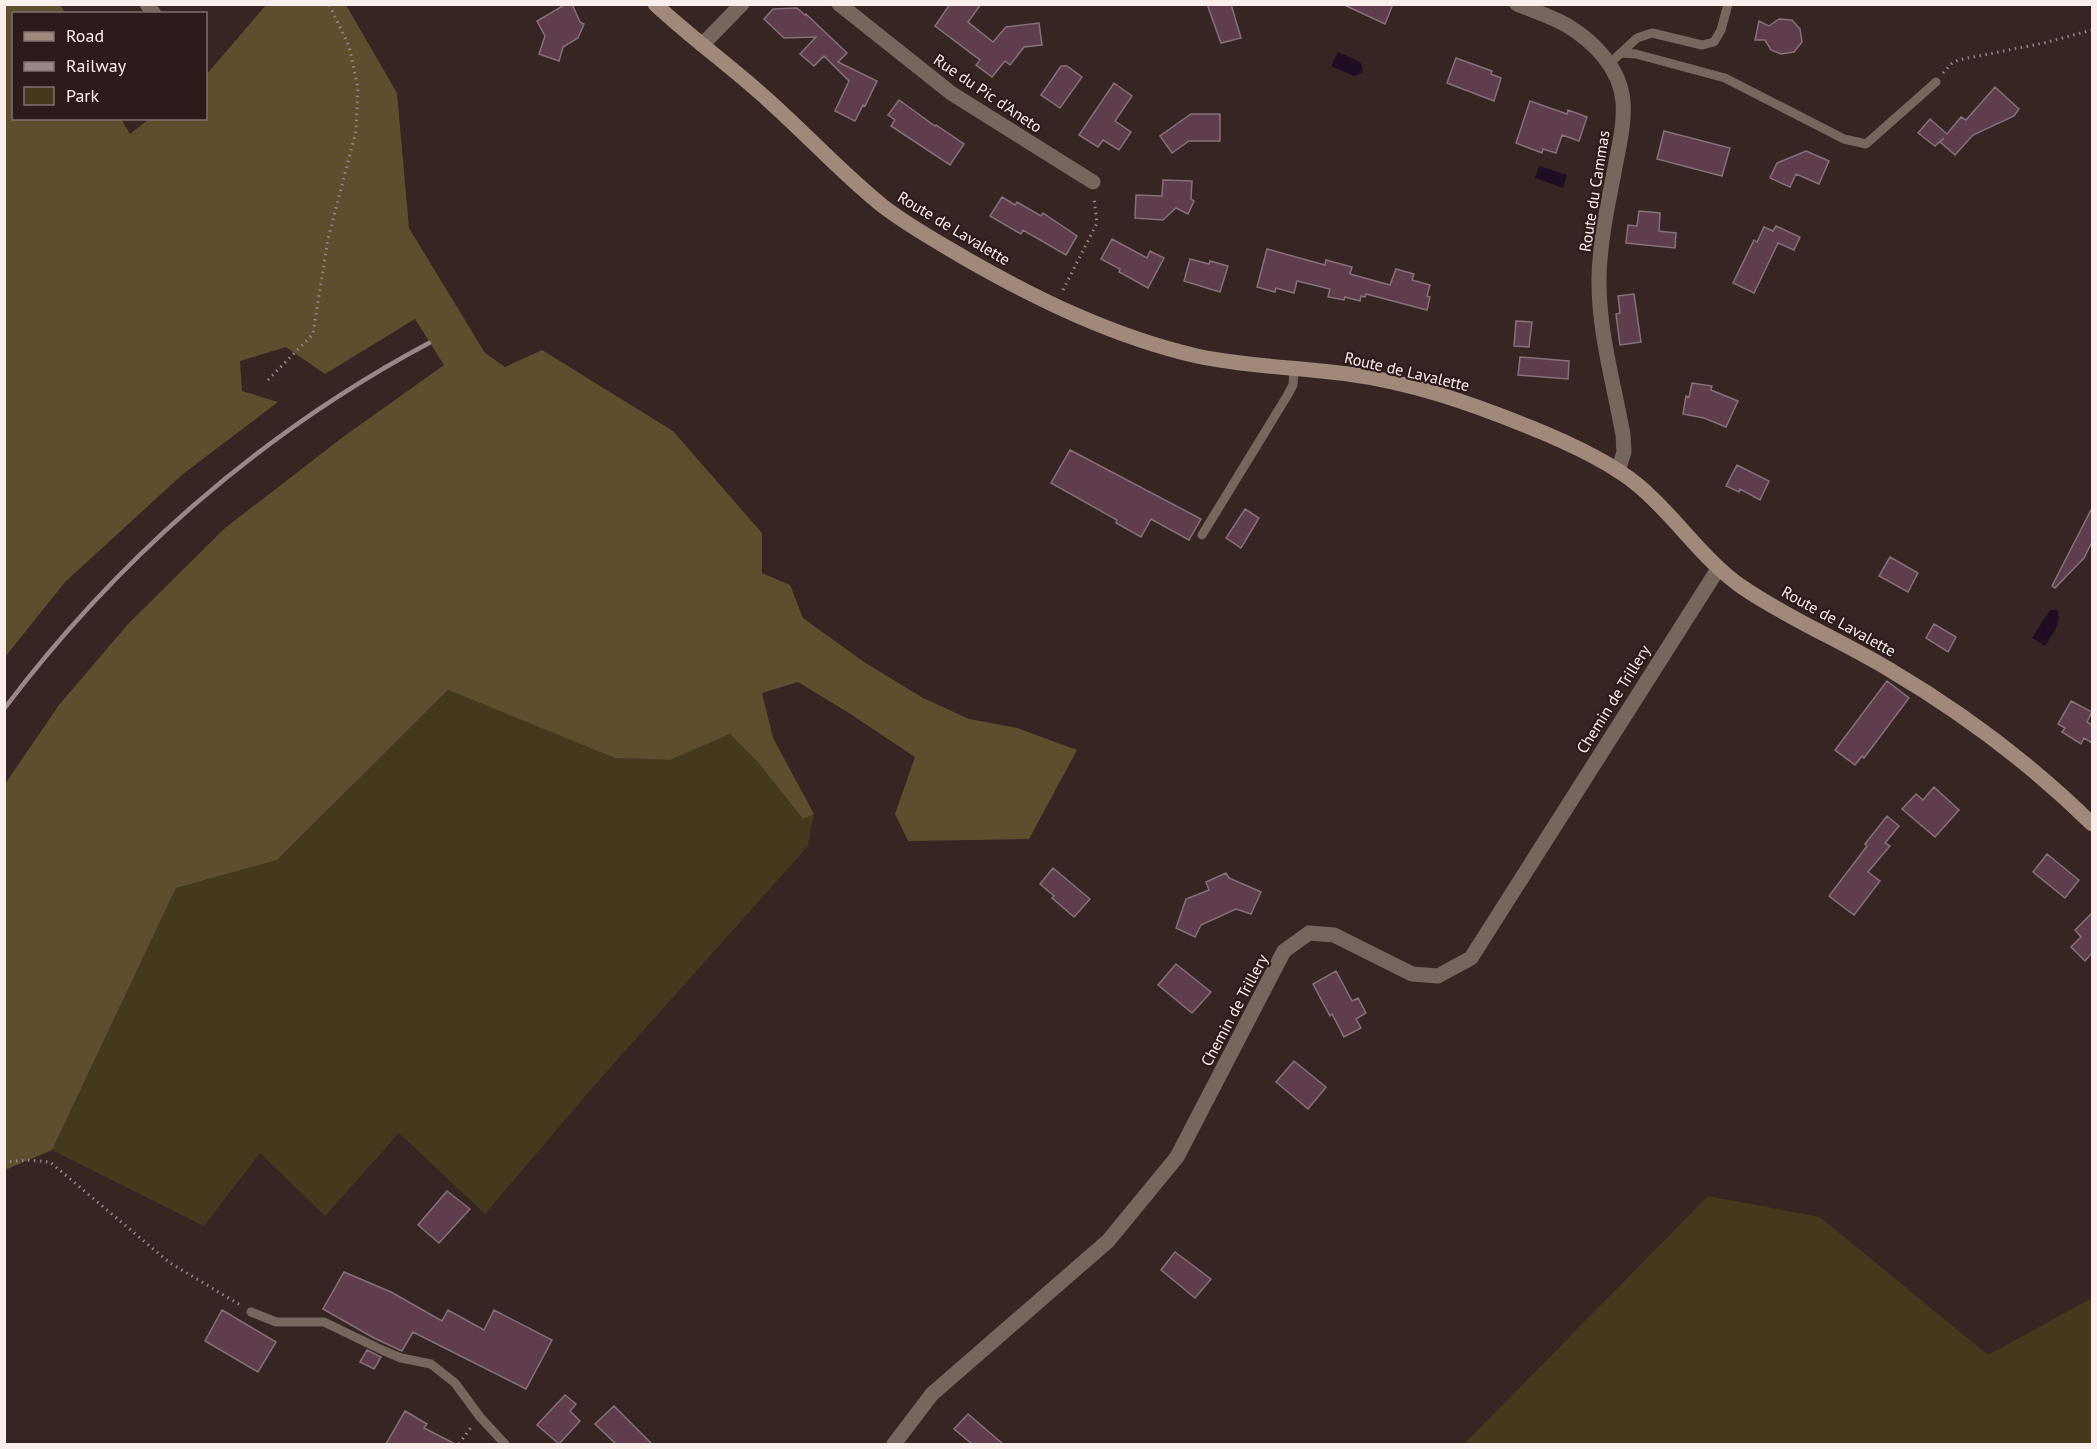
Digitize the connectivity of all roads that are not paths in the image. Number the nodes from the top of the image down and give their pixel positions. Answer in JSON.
{"nodes":[{"id":1,"x":655,"y":4,"type":"edge"},
{"id":2,"x":742,"y":4,"type":"edge"},
{"id":3,"x":839,"y":4,"type":"edge"},
{"id":4,"x":1517,"y":4,"type":"edge"},
{"id":5,"x":1728,"y":4,"type":"edge"},
{"id":6,"x":702,"y":45,"type":"junction"},
{"id":7,"x":1621,"y":53,"type":"junction"},
{"id":8,"x":1609,"y":64,"type":"junction"},
{"id":9,"x":1936,"y":82,"type":"road end"},
{"id":10,"x":1092,"y":182,"type":"road end"},
{"id":11,"x":1294,"y":368,"type":"junction"},
{"id":12,"x":1618,"y":471,"type":"junction"},
{"id":13,"x":1202,"y":536,"type":"dead end"},
{"id":14,"x":1718,"y":569,"type":"junction"},
{"id":15,"x":2092,"y":824,"type":"edge"},
{"id":16,"x":251,"y":1312,"type":"road end"},
{"id":17,"x":505,"y":1444,"type":"edge"},
{"id":18,"x":894,"y":1444,"type":"edge"}],
"edges":[{"from":1,"to":6,"type":"street","name":"Route de Lavalette"},
{"from":2,"to":6,"type":"street"},
{"from":3,"to":10,"type":"street","name":"Rue du Pic d'Aneto"},
{"from":4,"to":8,"type":"street","name":"Route du Cammas"},
{"from":5,"to":7,"type":"lane"},
{"from":6,"to":11,"type":"street","name":"Route de Lavalette"},
{"from":7,"to":8,"type":"lane"},
{"from":7,"to":9,"type":"lane"},
{"from":8,"to":12,"type":"street","name":"Route du Cammas"},
{"from":11,"to":12,"type":"street","name":"Route de Lavalette"},
{"from":11,"to":13,"type":"lane"},
{"from":12,"to":14,"type":"street","name":"Route de Lavalette"},
{"from":14,"to":15,"type":"street","name":"Route de Lavalette"},
{"from":14,"to":18,"type":"street","name":"Chemin de Trillery"},
{"from":16,"to":17,"type":"lane"}]}
